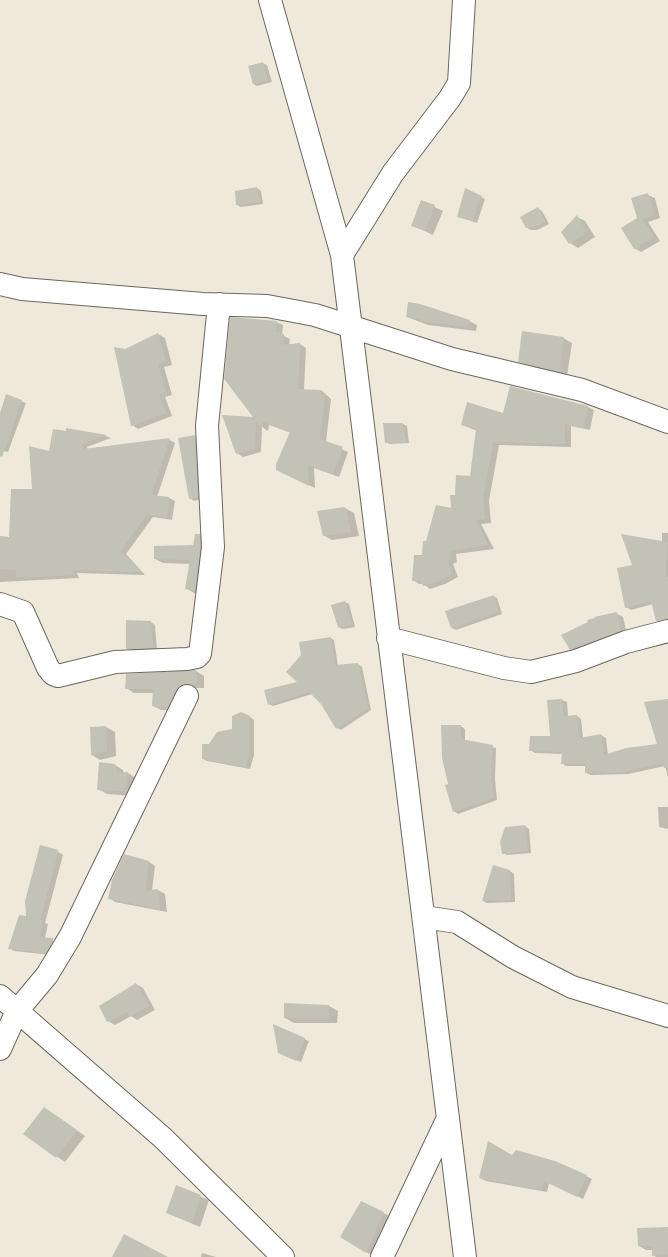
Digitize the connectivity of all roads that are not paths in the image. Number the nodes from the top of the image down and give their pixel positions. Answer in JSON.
{"nodes":[{"id":1,"x":270,"y":0,"type":"edge"},
{"id":2,"x":464,"y":0,"type":"edge"},
{"id":3,"x":342,"y":254,"type":"junction"},
{"id":4,"x":0,"y":284,"type":"edge"},
{"id":5,"x":219,"y":304,"type":"junction"},
{"id":6,"x":352,"y":326,"type":"junction"},
{"id":7,"x":668,"y":422,"type":"edge"},
{"id":8,"x":0,"y":604,"type":"edge"},
{"id":9,"x":668,"y":631,"type":"edge"},
{"id":10,"x":388,"y":638,"type":"junction"},
{"id":11,"x":187,"y":696,"type":"dead end"},
{"id":12,"x":424,"y":917,"type":"junction"},
{"id":13,"x":0,"y":996,"type":"edge"},
{"id":14,"x":17,"y":1011,"type":"junction"},
{"id":15,"x":668,"y":1016,"type":"edge"},
{"id":16,"x":0,"y":1049,"type":"edge"},
{"id":17,"x":448,"y":1118,"type":"junction"},
{"id":18,"x":283,"y":1257,"type":"edge"},
{"id":19,"x":382,"y":1257,"type":"edge"},
{"id":20,"x":465,"y":1257,"type":"edge"}],
"edges":[{"from":1,"to":3,"type":"street"},
{"from":2,"to":3,"type":"street"},
{"from":3,"to":6,"type":"street"},
{"from":4,"to":5,"type":"street"},
{"from":5,"to":6,"type":"street"},
{"from":5,"to":8,"type":"street"},
{"from":6,"to":7,"type":"street"},
{"from":6,"to":10,"type":"street"},
{"from":9,"to":10,"type":"street"},
{"from":10,"to":12,"type":"street"},
{"from":11,"to":14,"type":"street"},
{"from":12,"to":15,"type":"street"},
{"from":12,"to":17,"type":"street"},
{"from":13,"to":14,"type":"street"},
{"from":14,"to":16,"type":"street"},
{"from":14,"to":18,"type":"street"},
{"from":17,"to":19,"type":"street"},
{"from":17,"to":20,"type":"street"}]}
